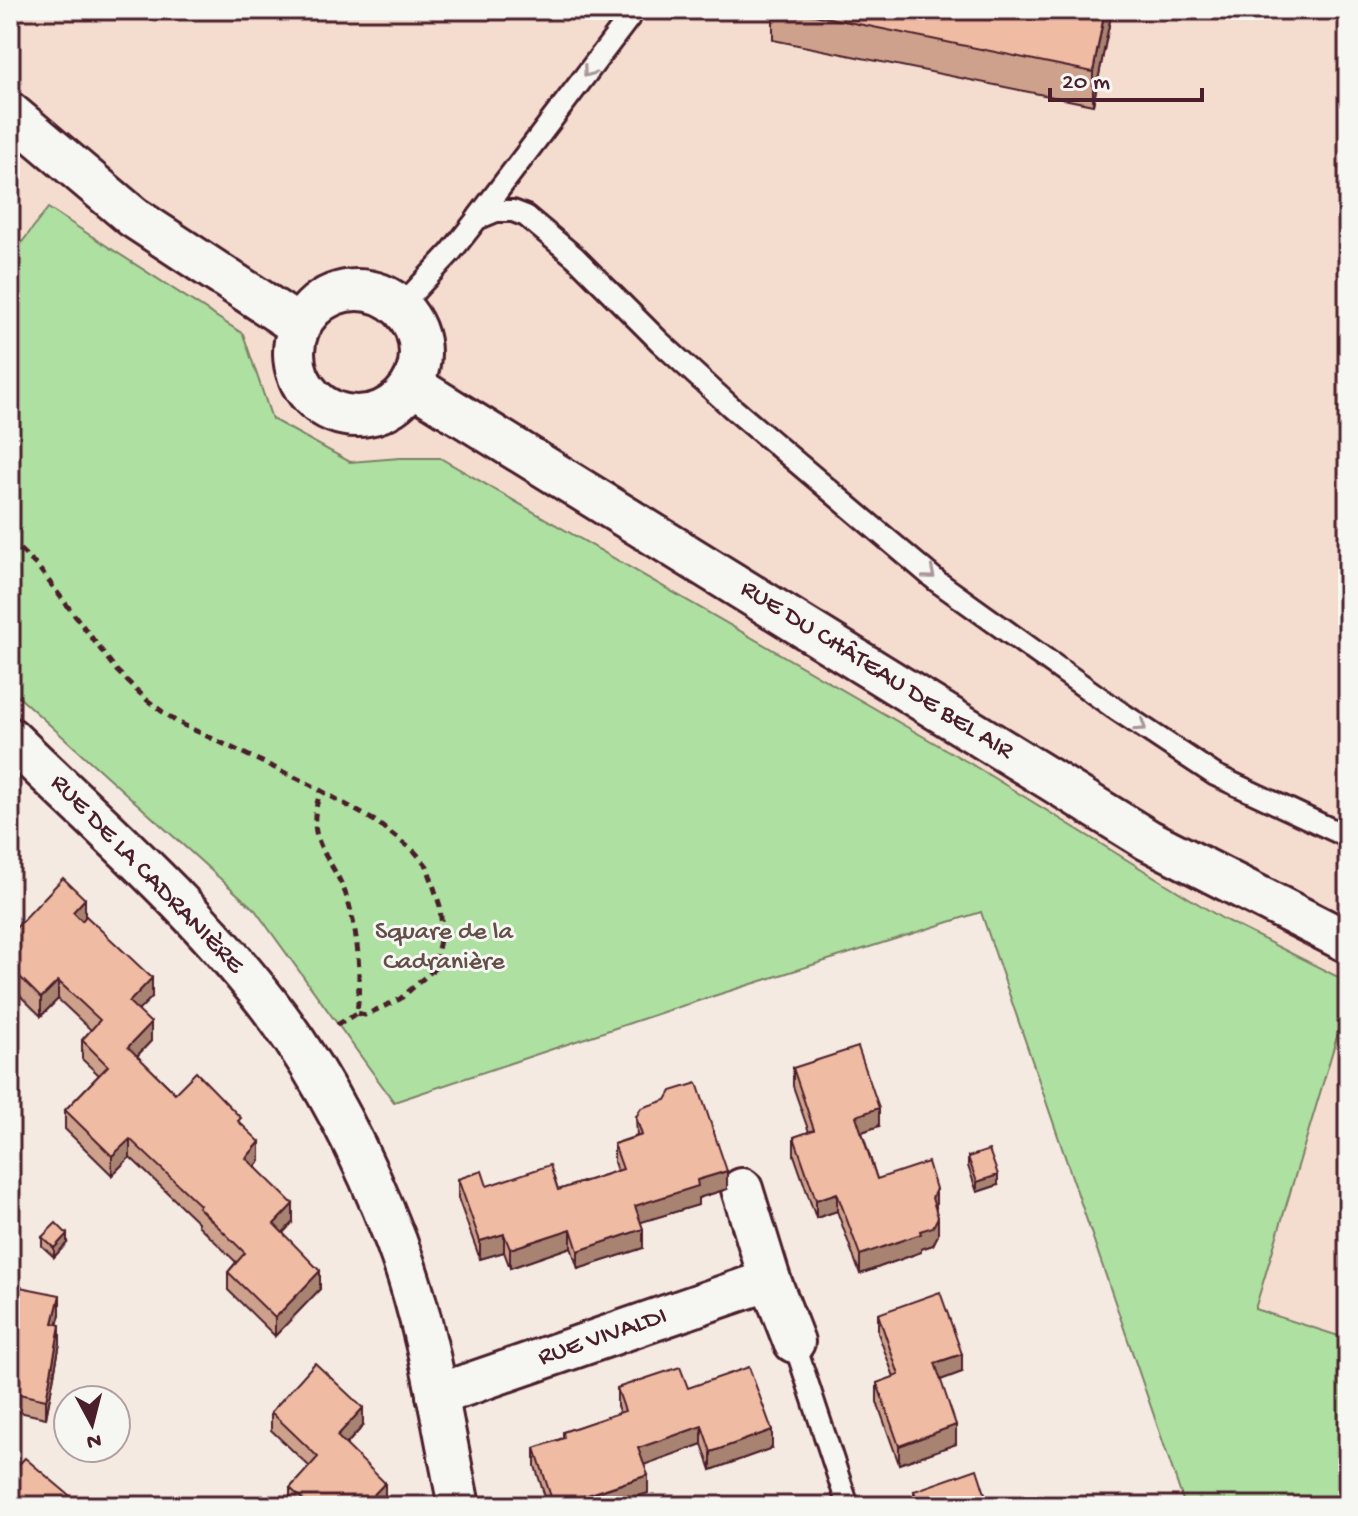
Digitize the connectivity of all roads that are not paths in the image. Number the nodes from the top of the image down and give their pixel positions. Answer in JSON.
{"nodes":[{"id":1,"x":635,"y":10,"type":"edge"},
{"id":2,"x":10,"y":113,"type":"edge"},
{"id":3,"x":477,"y":219,"type":"junction"},
{"id":4,"x":400,"y":307,"type":"junction"},
{"id":5,"x":299,"y":326,"type":"junction"},
{"id":6,"x":412,"y":385,"type":"junction"},
{"id":7,"x":10,"y":738,"type":"edge"},
{"id":8,"x":1348,"y":837,"type":"edge"},
{"id":9,"x":1348,"y":942,"type":"edge"},
{"id":10,"x":742,"y":1189,"type":"dead end"},
{"id":11,"x":770,"y":1280,"type":"junction"},
{"id":12,"x":794,"y":1342,"type":"joint"},
{"id":13,"x":437,"y":1395,"type":"junction"},
{"id":14,"x":848,"y":1505,"type":"edge"},
{"id":15,"x":459,"y":1506,"type":"edge"}],
"edges":[{"from":1,"to":3,"type":"lane","one_way":true},
{"from":2,"to":5,"type":"street"},
{"from":3,"to":4,"type":"lane"},
{"from":3,"to":8,"type":"lane","one_way":true},
{"from":4,"to":5,"type":"street"},
{"from":4,"to":6,"type":"street"},
{"from":5,"to":6,"type":"street"},
{"from":6,"to":9,"type":"street","name":"RUE DU CHÂTEAU DE BEL AIR"},
{"from":7,"to":13,"type":"street","name":"RUE DE LA CADRANIÈRE"},
{"from":10,"to":11,"type":"street"},
{"from":11,"to":12,"type":"street"},
{"from":11,"to":13,"type":"street","name":"RUE VIVALDI"},
{"from":12,"to":14,"type":"lane"},
{"from":13,"to":15,"type":"street","name":"RUE DE LA CADRANIÈRE"}]}
